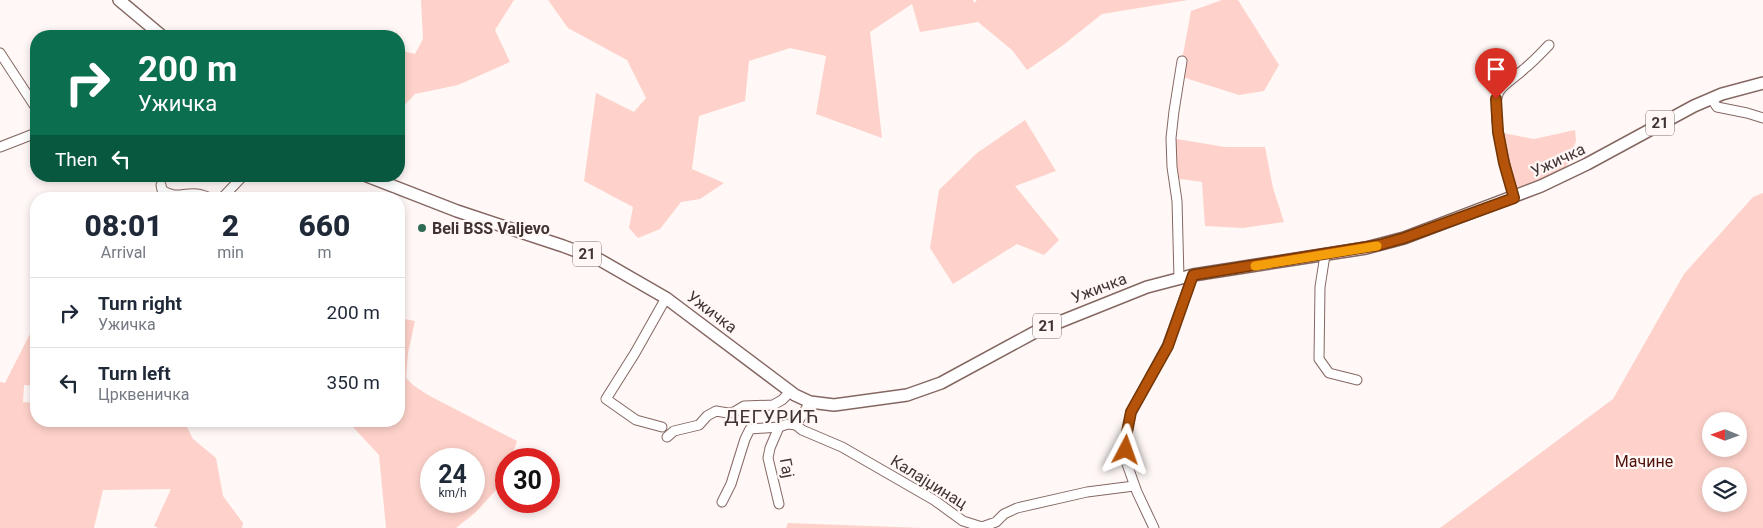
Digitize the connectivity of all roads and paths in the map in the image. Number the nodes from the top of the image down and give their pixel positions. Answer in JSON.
{"nodes":[{"id":1,"x":119,"y":0,"type":"edge"},
{"id":2,"x":155,"y":30,"type":"edge"},
{"id":3,"x":1548,"y":45,"type":"dead end"},
{"id":4,"x":0,"y":53,"type":"edge"},
{"id":5,"x":1182,"y":61,"type":"dead end"},
{"id":6,"x":1763,"y":83,"type":"edge"},
{"id":7,"x":1711,"y":98,"type":"junction"},
{"id":8,"x":30,"y":99,"type":"edge"},
{"id":9,"x":1763,"y":118,"type":"edge"},
{"id":10,"x":30,"y":135,"type":"edge"},
{"id":11,"x":0,"y":147,"type":"edge"},
{"id":12,"x":237,"y":182,"type":"edge"},
{"id":13,"x":383,"y":182,"type":"edge"},
{"id":14,"x":161,"y":185,"type":"dead end"},
{"id":15,"x":165,"y":192,"type":"edge"},
{"id":16,"x":228,"y":192,"type":"edge"},
{"id":17,"x":1514,"y":198,"type":"junction"},
{"id":18,"x":1325,"y":255,"type":"junction"},
{"id":19,"x":1193,"y":275,"type":"junction"},
{"id":20,"x":1179,"y":278,"type":"junction"},
{"id":21,"x":666,"y":298,"type":"junction"},
{"id":22,"x":1356,"y":380,"type":"dead end"},
{"id":23,"x":790,"y":392,"type":"junction"},
{"id":24,"x":810,"y":402,"type":"junction"},
{"id":25,"x":796,"y":425,"type":"junction"},
{"id":26,"x":662,"y":427,"type":"dead end"},
{"id":27,"x":779,"y":427,"type":"junction"},
{"id":28,"x":667,"y":437,"type":"dead end"},
{"id":29,"x":1134,"y":486,"type":"junction"},
{"id":30,"x":722,"y":502,"type":"dead end"},
{"id":31,"x":779,"y":504,"type":"dead end"},
{"id":32,"x":1154,"y":528,"type":"edge"}],
"edges":[{"from":1,"to":2,"type":"main road"},
{"from":3,"to":17,"type":"street"},
{"from":4,"to":8,"type":"street"},
{"from":5,"to":20,"type":"street"},
{"from":6,"to":7,"type":"main road","name":"Ужичка","number":"21"},
{"from":7,"to":9,"type":"street"},
{"from":7,"to":17,"type":"main road","name":"Ужичка","number":"21"},
{"from":10,"to":11,"type":"street"},
{"from":12,"to":16,"type":"street"},
{"from":13,"to":21,"type":"main road","name":"Ужичка","number":"21"},
{"from":14,"to":15,"type":"street"},
{"from":17,"to":18,"type":"main road","name":"Ужичка","number":"21"},
{"from":18,"to":19,"type":"main road","name":"Ужичка","number":"21"},
{"from":18,"to":22,"type":"street"},
{"from":19,"to":20,"type":"main road","name":"Ужичка","number":"21"},
{"from":19,"to":29,"type":"street"},
{"from":20,"to":24,"type":"main road","name":"Ужичка","number":"21"},
{"from":21,"to":23,"type":"main road","name":"Ужичка","number":"21"},
{"from":21,"to":26,"type":"street"},
{"from":23,"to":24,"type":"main road","name":"Ужичка","number":"21"},
{"from":23,"to":28,"type":"street"},
{"from":24,"to":25,"type":"street"},
{"from":25,"to":27,"type":"street"},
{"from":25,"to":29,"type":"street","name":"Калајџинац"},
{"from":27,"to":30,"type":"street"},
{"from":27,"to":31,"type":"street","name":"Гај"},
{"from":29,"to":32,"type":"street"}]}
